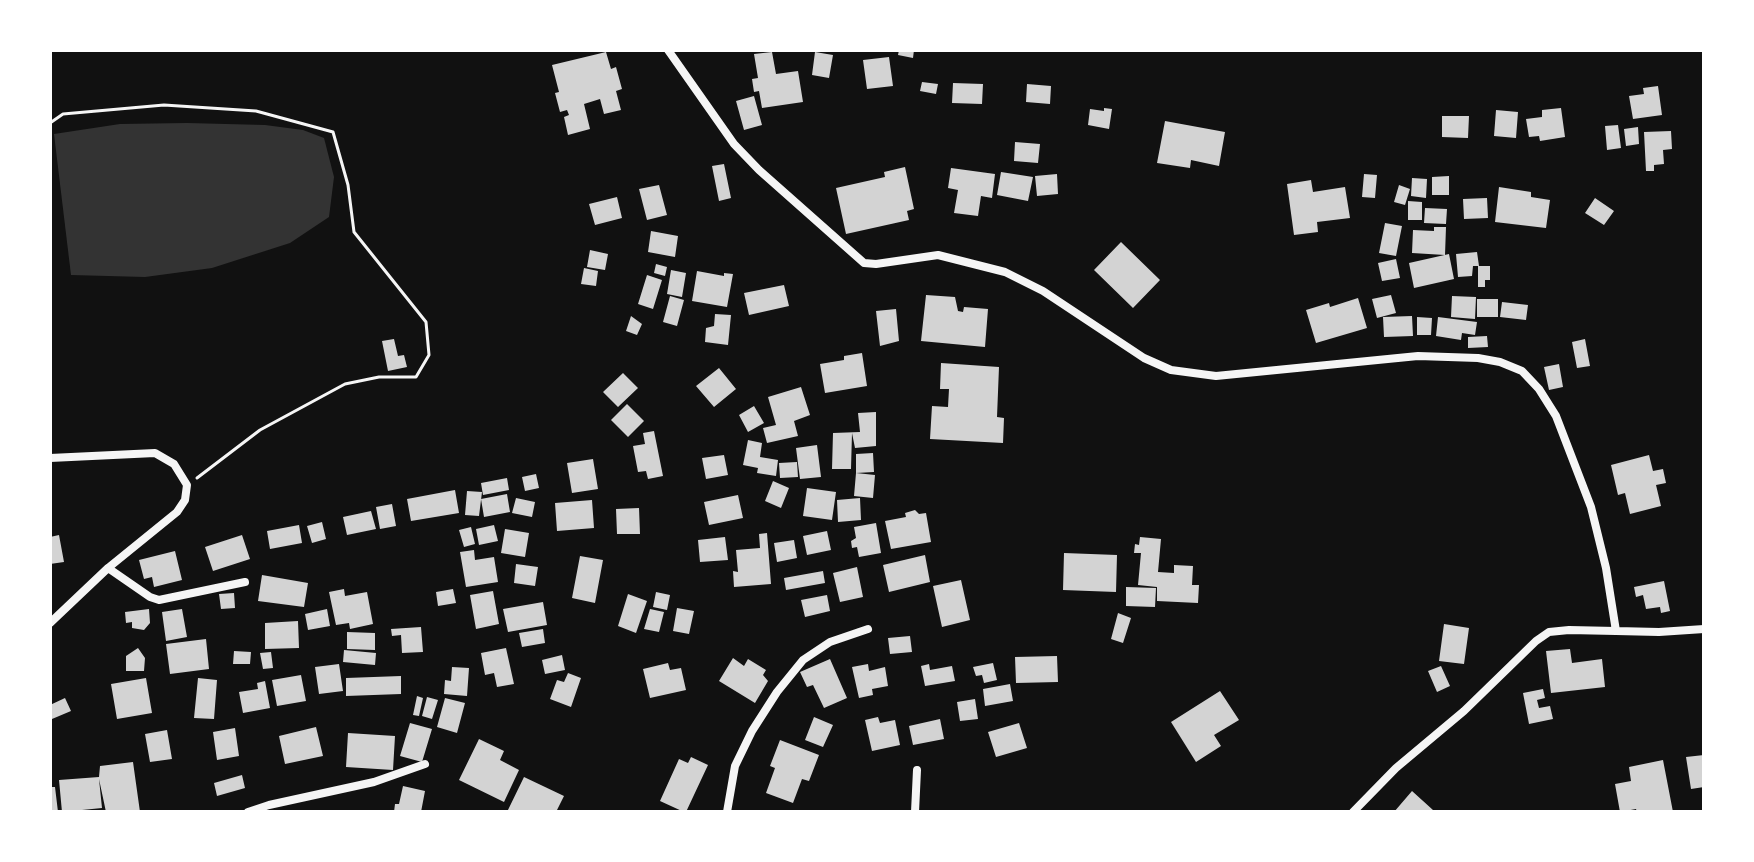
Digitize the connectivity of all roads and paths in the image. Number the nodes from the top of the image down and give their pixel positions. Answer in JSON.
{"nodes":[{"id":1,"x":668,"y":50,"type":"edge"},
{"id":2,"x":50,"y":123,"type":"edge"},
{"id":3,"x":50,"y":458,"type":"edge"},
{"id":4,"x":187,"y":485,"type":"junction"},
{"id":5,"x":108,"y":568,"type":"junction"},
{"id":6,"x":245,"y":582,"type":"dead end"},
{"id":7,"x":50,"y":623,"type":"edge"},
{"id":8,"x":868,"y":629,"type":"dead end"},
{"id":9,"x":1704,"y":629,"type":"edge"},
{"id":10,"x":1616,"y":631,"type":"junction"},
{"id":11,"x":425,"y":764,"type":"dead end"},
{"id":12,"x":917,"y":770,"type":"dead end"},
{"id":13,"x":248,"y":812,"type":"edge"},
{"id":14,"x":727,"y":812,"type":"edge"},
{"id":15,"x":915,"y":812,"type":"edge"},
{"id":16,"x":1353,"y":812,"type":"edge"}],
"edges":[{"from":1,"to":10,"type":"street"},
{"from":2,"to":4,"type":"path"},
{"from":3,"to":4,"type":"street"},
{"from":4,"to":5,"type":"street"},
{"from":5,"to":6,"type":"street"},
{"from":5,"to":7,"type":"street"},
{"from":8,"to":14,"type":"street"},
{"from":9,"to":10,"type":"street"},
{"from":10,"to":16,"type":"street"},
{"from":11,"to":13,"type":"street"},
{"from":12,"to":15,"type":"street"}]}
